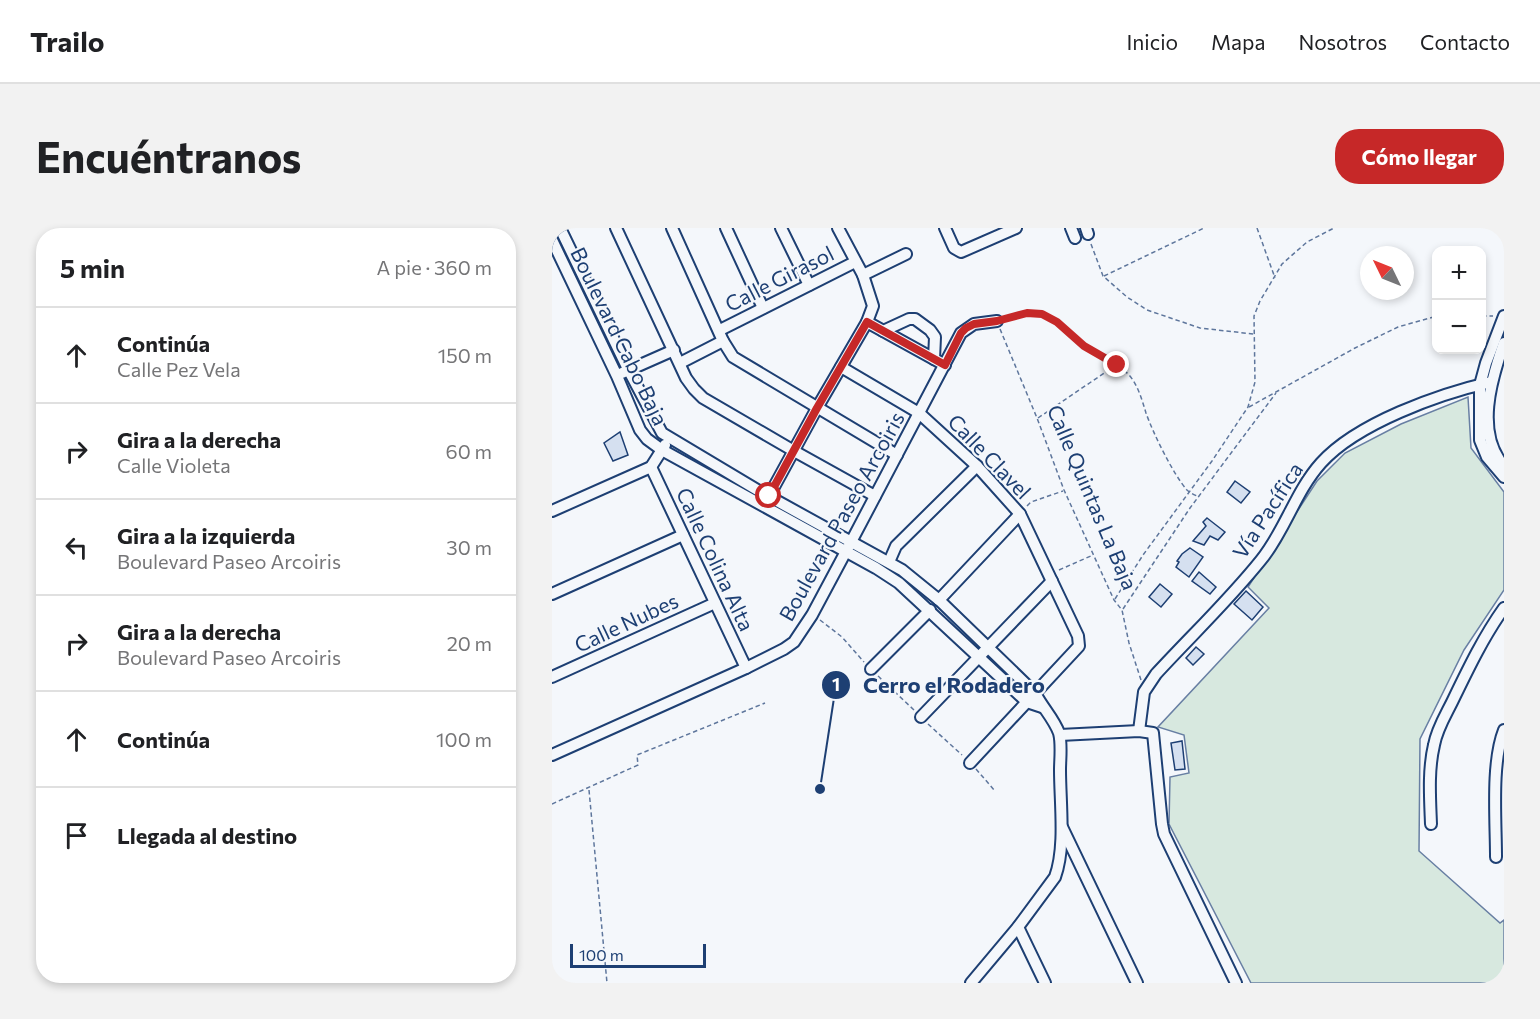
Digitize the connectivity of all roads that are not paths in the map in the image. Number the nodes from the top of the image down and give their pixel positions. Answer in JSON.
{"nodes":[{"id":1,"x":616,"y":228,"type":"edge"},
{"id":2,"x":672,"y":228,"type":"edge"},
{"id":3,"x":726,"y":228,"type":"edge"},
{"id":4,"x":782,"y":228,"type":"edge"},
{"id":5,"x":945,"y":228,"type":"edge"},
{"id":6,"x":1016,"y":228,"type":"edge"},
{"id":7,"x":840,"y":229,"type":"edge"},
{"id":8,"x":559,"y":233,"type":"edge"},
{"id":9,"x":906,"y":254,"type":"dead end"},
{"id":10,"x":855,"y":262,"type":"junction"},
{"id":11,"x":862,"y":275,"type":"junction"},
{"id":12,"x":809,"y":285,"type":"junction"},
{"id":13,"x":763,"y":308,"type":"junction"},
{"id":14,"x":1504,"y":316,"type":"edge"},
{"id":15,"x":997,"y":321,"type":"road end"},
{"id":16,"x":867,"y":322,"type":"junction"},
{"id":17,"x":883,"y":330,"type":"junction"},
{"id":18,"x":721,"y":335,"type":"junction"},
{"id":19,"x":1504,"y":343,"type":"edge"},
{"id":20,"x":674,"y":350,"type":"junction"},
{"id":21,"x":934,"y":359,"type":"junction"},
{"id":22,"x":680,"y":363,"type":"junction"},
{"id":23,"x":945,"y":365,"type":"junction"},
{"id":24,"x":841,"y":367,"type":"junction"},
{"id":25,"x":629,"y":370,"type":"junction"},
{"id":26,"x":617,"y":376,"type":"junction"},
{"id":27,"x":1491,"y":382,"type":"junction"},
{"id":28,"x":1480,"y":385,"type":"junction"},
{"id":29,"x":817,"y":408,"type":"junction"},
{"id":30,"x":919,"y":413,"type":"junction"},
{"id":31,"x":669,"y":437,"type":"junction"},
{"id":32,"x":662,"y":450,"type":"junction"},
{"id":33,"x":794,"y":451,"type":"junction"},
{"id":34,"x":897,"y":455,"type":"junction"},
{"id":35,"x":977,"y":466,"type":"junction"},
{"id":36,"x":1504,"y":466,"type":"edge"},
{"id":37,"x":651,"y":467,"type":"junction"},
{"id":38,"x":1504,"y":477,"type":"edge"},
{"id":39,"x":764,"y":494,"type":"junction"},
{"id":40,"x":875,"y":496,"type":"junction"},
{"id":41,"x":752,"y":501,"type":"junction"},
{"id":42,"x":552,"y":512,"type":"edge"},
{"id":43,"x":1020,"y":514,"type":"junction"},
{"id":44,"x":683,"y":535,"type":"junction"},
{"id":45,"x":848,"y":547,"type":"junction"},
{"id":46,"x":889,"y":562,"type":"junction"},
{"id":47,"x":1052,"y":581,"type":"junction"},
{"id":48,"x":552,"y":594,"type":"edge"},
{"id":49,"x":939,"y":600,"type":"junction"},
{"id":50,"x":715,"y":603,"type":"junction"},
{"id":51,"x":1504,"y":608,"type":"edge"},
{"id":52,"x":930,"y":610,"type":"junction"},
{"id":53,"x":988,"y":648,"type":"junction"},
{"id":54,"x":978,"y":657,"type":"junction"},
{"id":55,"x":746,"y":668,"type":"junction"},
{"id":56,"x":871,"y":669,"type":"road end"},
{"id":57,"x":552,"y":677,"type":"edge"},
{"id":58,"x":1035,"y":693,"type":"junction"},
{"id":59,"x":1027,"y":702,"type":"junction"},
{"id":60,"x":1042,"y":707,"type":"junction"},
{"id":61,"x":921,"y":717,"type":"road end"},
{"id":62,"x":1504,"y":730,"type":"edge"},
{"id":63,"x":1139,"y":731,"type":"junction"},
{"id":64,"x":1060,"y":735,"type":"junction"},
{"id":65,"x":552,"y":755,"type":"edge"},
{"id":66,"x":970,"y":763,"type":"road end"},
{"id":67,"x":1060,"y":824,"type":"junction"},
{"id":68,"x":1431,"y":824,"type":"dead end"},
{"id":69,"x":1496,"y":856,"type":"dead end"},
{"id":70,"x":1018,"y":927,"type":"junction"},
{"id":71,"x":1232,"y":981,"type":"edge"},
{"id":72,"x":971,"y":983,"type":"edge"},
{"id":73,"x":1045,"y":983,"type":"edge"},
{"id":74,"x":1137,"y":983,"type":"edge"}],
"edges":[{"from":1,"to":20,"type":"street"},
{"from":2,"to":18,"type":"street"},
{"from":3,"to":13,"type":"street"},
{"from":4,"to":12,"type":"street"},
{"from":5,"to":6,"type":"street"},
{"from":7,"to":10,"type":"street"},
{"from":8,"to":25,"type":"street","name":"Boulevard Cabo Baja"},
{"from":8,"to":26,"type":"street","name":"Boulevard Cabo Baja"},
{"from":9,"to":11,"type":"street","name":"Calle Girasol"},
{"from":10,"to":11,"type":"street"},
{"from":10,"to":12,"type":"street","name":"Calle Girasol"},
{"from":11,"to":16,"type":"street"},
{"from":12,"to":13,"type":"street","name":"Calle Girasol"},
{"from":13,"to":18,"type":"street","name":"Calle Girasol"},
{"from":14,"to":28,"type":"street"},
{"from":15,"to":23,"type":"street","name":"Boulevard Paseo Arcoiris"},
{"from":16,"to":17,"type":"street"},
{"from":16,"to":24,"type":"street"},
{"from":17,"to":21,"type":"street"},
{"from":17,"to":21,"type":"street"},
{"from":18,"to":22,"type":"street","name":"Calle Girasol"},
{"from":18,"to":29,"type":"street"},
{"from":19,"to":27,"type":"street"},
{"from":20,"to":22,"type":"street"},
{"from":20,"to":25,"type":"street"},
{"from":21,"to":23,"type":"street"},
{"from":22,"to":33,"type":"street"},
{"from":23,"to":30,"type":"street","name":"Boulevard Paseo Arcoiris"},
{"from":24,"to":29,"type":"street"},
{"from":24,"to":30,"type":"street","name":"Calle Clavel"},
{"from":25,"to":26,"type":"street"},
{"from":25,"to":31,"type":"street","name":"Boulevard Cabo Baja"},
{"from":26,"to":32,"type":"street","name":"Boulevard Cabo Baja"},
{"from":27,"to":28,"type":"street","name":"Vía Pacífica"},
{"from":27,"to":36,"type":"street"},
{"from":28,"to":38,"type":"street"},
{"from":28,"to":63,"type":"street","name":"Vía Pacífica"},
{"from":29,"to":33,"type":"street"},
{"from":29,"to":34,"type":"street"},
{"from":30,"to":34,"type":"street","name":"Boulevard Paseo Arcoiris"},
{"from":30,"to":35,"type":"street","name":"Calle Clavel"},
{"from":31,"to":32,"type":"street"},
{"from":31,"to":39,"type":"street","name":"Boulevard Cabo Baja"},
{"from":32,"to":37,"type":"street"},
{"from":32,"to":41,"type":"street","name":"Boulevard Cabo Baja"},
{"from":33,"to":39,"type":"street"},
{"from":33,"to":40,"type":"street"},
{"from":34,"to":40,"type":"street","name":"Boulevard Paseo Arcoiris"},
{"from":35,"to":43,"type":"street","name":"Calle Clavel"},
{"from":35,"to":46,"type":"street"},
{"from":37,"to":42,"type":"street"},
{"from":37,"to":44,"type":"street","name":"Calle Colina Alta"},
{"from":39,"to":41,"type":"street"},
{"from":39,"to":45,"type":"street","name":"Boulevard Cabo Baja"},
{"from":40,"to":45,"type":"street","name":"Boulevard Paseo Arcoiris"},
{"from":41,"to":45,"type":"street","name":"Boulevard Cabo Baja"},
{"from":43,"to":47,"type":"street","name":"Calle Clavel"},
{"from":43,"to":49,"type":"street"},
{"from":44,"to":48,"type":"street"},
{"from":44,"to":50,"type":"street","name":"Calle Colina Alta"},
{"from":45,"to":46,"type":"street","name":"Boulevard Cabo Baja"},
{"from":45,"to":52,"type":"street","name":"Boulevard Cabo Baja"},
{"from":45,"to":55,"type":"street","name":"Boulevard Paseo Arcoiris"},
{"from":46,"to":49,"type":"street","name":"Boulevard Cabo Baja"},
{"from":47,"to":53,"type":"street"},
{"from":47,"to":58,"type":"street","name":"Calle Clavel"},
{"from":49,"to":53,"type":"street","name":"Boulevard Cabo Baja"},
{"from":50,"to":55,"type":"street","name":"Calle Colina Alta"},
{"from":50,"to":57,"type":"street","name":"Calle Nubes"},
{"from":51,"to":68,"type":"street"},
{"from":52,"to":54,"type":"street","name":"Boulevard Cabo Baja"},
{"from":52,"to":56,"type":"street"},
{"from":53,"to":54,"type":"street"},
{"from":53,"to":58,"type":"street","name":"Boulevard Cabo Baja"},
{"from":54,"to":59,"type":"street","name":"Boulevard Cabo Baja"},
{"from":54,"to":61,"type":"street"},
{"from":55,"to":65,"type":"street","name":"Boulevard Paseo Arcoiris"},
{"from":58,"to":59,"type":"street"},
{"from":58,"to":60,"type":"street","name":"Boulevard Cabo Baja"},
{"from":59,"to":60,"type":"street","name":"Boulevard Cabo Baja"},
{"from":59,"to":66,"type":"street"},
{"from":60,"to":64,"type":"street","name":"Boulevard Cabo Baja"},
{"from":62,"to":69,"type":"street"},
{"from":63,"to":64,"type":"street"},
{"from":63,"to":71,"type":"street"},
{"from":64,"to":67,"type":"street"},
{"from":67,"to":70,"type":"street"},
{"from":67,"to":74,"type":"street"},
{"from":70,"to":72,"type":"street"},
{"from":70,"to":73,"type":"street"}]}
